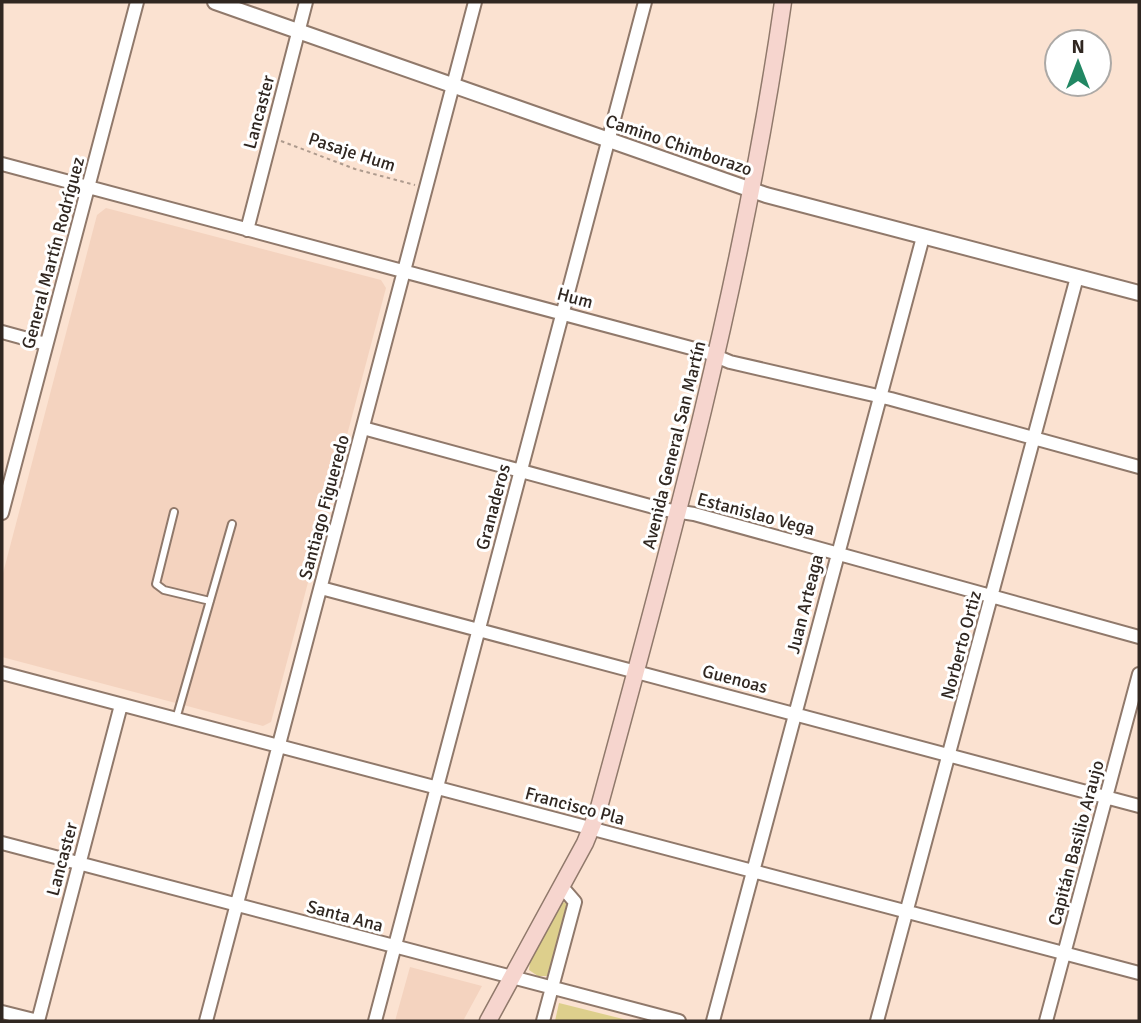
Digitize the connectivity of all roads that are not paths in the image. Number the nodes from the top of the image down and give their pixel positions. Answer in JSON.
{"nodes":[{"id":1,"x":137,"y":2,"type":"edge"},
{"id":2,"x":215,"y":2,"type":"edge"},
{"id":3,"x":306,"y":2,"type":"edge"},
{"id":4,"x":475,"y":2,"type":"edge"},
{"id":5,"x":645,"y":2,"type":"edge"},
{"id":6,"x":783,"y":2,"type":"edge"},
{"id":7,"x":298,"y":31,"type":"junction"},
{"id":8,"x":453,"y":86,"type":"junction"},
{"id":9,"x":608,"y":141,"type":"junction"},
{"id":10,"x":2,"y":164,"type":"edge"},
{"id":11,"x":88,"y":187,"type":"junction"},
{"id":12,"x":751,"y":190,"type":"junction"},
{"id":13,"x":247,"y":230,"type":"junction"},
{"id":14,"x":923,"y":237,"type":"junction"},
{"id":15,"x":404,"y":271,"type":"junction"},
{"id":16,"x":1077,"y":277,"type":"junction"},
{"id":17,"x":1139,"y":293,"type":"edge"},
{"id":18,"x":564,"y":313,"type":"junction"},
{"id":19,"x":2,"y":332,"type":"edge"},
{"id":20,"x":46,"y":344,"type":"junction"},
{"id":21,"x":717,"y":356,"type":"junction"},
{"id":22,"x":879,"y":397,"type":"junction"},
{"id":23,"x":363,"y":428,"type":"junction"},
{"id":24,"x":1033,"y":438,"type":"junction"},
{"id":25,"x":1139,"y":467,"type":"edge"},
{"id":26,"x":521,"y":470,"type":"junction"},
{"id":27,"x":2,"y":507,"type":"edge"},
{"id":28,"x":174,"y":512,"type":"dead end"},
{"id":29,"x":678,"y":512,"type":"junction"},
{"id":30,"x":232,"y":524,"type":"dead end"},
{"id":31,"x":836,"y":553,"type":"junction"},
{"id":32,"x":321,"y":588,"type":"junction"},
{"id":33,"x":993,"y":596,"type":"junction"},
{"id":34,"x":210,"y":601,"type":"junction"},
{"id":35,"x":479,"y":629,"type":"junction"},
{"id":36,"x":1139,"y":637,"type":"edge"},
{"id":37,"x":636,"y":671,"type":"junction"},
{"id":38,"x":2,"y":673,"type":"edge"},
{"id":39,"x":1139,"y":674,"type":"edge"},
{"id":40,"x":121,"y":705,"type":"junction"},
{"id":41,"x":796,"y":713,"type":"junction"},
{"id":42,"x":176,"y":719,"type":"junction"},
{"id":43,"x":279,"y":746,"type":"junction"},
{"id":44,"x":950,"y":755,"type":"junction"},
{"id":45,"x":436,"y":788,"type":"junction"},
{"id":46,"x":1107,"y":797,"type":"junction"},
{"id":47,"x":1139,"y":806,"type":"edge"},
{"id":48,"x":592,"y":828,"type":"junction"},
{"id":49,"x":2,"y":842,"type":"edge"},
{"id":50,"x":79,"y":863,"type":"junction"},
{"id":51,"x":753,"y":871,"type":"junction"},
{"id":52,"x":562,"y":887,"type":"junction"},
{"id":53,"x":237,"y":905,"type":"junction"},
{"id":54,"x":907,"y":912,"type":"junction"},
{"id":55,"x":394,"y":947,"type":"junction"},
{"id":56,"x":1065,"y":953,"type":"junction"},
{"id":57,"x":1139,"y":973,"type":"edge"},
{"id":58,"x":512,"y":978,"type":"junction"},
{"id":59,"x":552,"y":989,"type":"junction"},
{"id":60,"x":2,"y":1012,"type":"edge"},
{"id":61,"x":38,"y":1021,"type":"edge"},
{"id":62,"x":206,"y":1021,"type":"edge"},
{"id":63,"x":375,"y":1021,"type":"edge"},
{"id":64,"x":488,"y":1021,"type":"edge"},
{"id":65,"x":544,"y":1021,"type":"edge"},
{"id":66,"x":679,"y":1021,"type":"edge"},
{"id":67,"x":713,"y":1021,"type":"edge"},
{"id":68,"x":877,"y":1021,"type":"edge"},
{"id":69,"x":1046,"y":1021,"type":"edge"}],
"edges":[{"from":1,"to":11,"type":"street","name":"General Martín Rodríguez"},
{"from":2,"to":7,"type":"street","name":"Camino Chimborazo"},
{"from":3,"to":7,"type":"street","name":"Lancaster"},
{"from":4,"to":8,"type":"street","name":"Santiago Figueredo"},
{"from":5,"to":9,"type":"street","name":"Granaderos"},
{"from":6,"to":12,"type":"main road","name":"Avenida General San Martín"},
{"from":7,"to":8,"type":"street","name":"Camino Chimborazo"},
{"from":7,"to":13,"type":"street","name":"Lancaster"},
{"from":8,"to":9,"type":"street","name":"Camino Chimborazo"},
{"from":8,"to":15,"type":"street","name":"Santiago Figueredo"},
{"from":9,"to":12,"type":"street","name":"Camino Chimborazo"},
{"from":9,"to":18,"type":"street","name":"Granaderos"},
{"from":10,"to":11,"type":"street","name":"Hum"},
{"from":11,"to":13,"type":"street","name":"Hum"},
{"from":11,"to":20,"type":"street","name":"General Martín Rodríguez"},
{"from":12,"to":14,"type":"street","name":"Camino Chimborazo"},
{"from":12,"to":21,"type":"main road","name":"Avenida General San Martín"},
{"from":13,"to":15,"type":"street","name":"Hum"},
{"from":14,"to":16,"type":"street","name":"Camino Chimborazo"},
{"from":14,"to":22,"type":"street","name":"Juan Arteaga"},
{"from":15,"to":18,"type":"street","name":"Hum"},
{"from":15,"to":23,"type":"street","name":"Santiago Figueredo"},
{"from":16,"to":17,"type":"street","name":"Camino Chimborazo"},
{"from":16,"to":24,"type":"street","name":"Norberto Ortiz"},
{"from":18,"to":21,"type":"street","name":"Hum"},
{"from":18,"to":26,"type":"street","name":"Granaderos"},
{"from":19,"to":20,"type":"street"},
{"from":20,"to":27,"type":"street","name":"General Martín Rodríguez"},
{"from":21,"to":22,"type":"street","name":"Hum"},
{"from":21,"to":29,"type":"main road","name":"Avenida General San Martín"},
{"from":22,"to":24,"type":"street","name":"Hum"},
{"from":22,"to":31,"type":"street","name":"Juan Arteaga"},
{"from":23,"to":26,"type":"street","name":"Estanislao Vega"},
{"from":23,"to":32,"type":"street","name":"Santiago Figueredo"},
{"from":24,"to":25,"type":"street","name":"Hum"},
{"from":24,"to":33,"type":"street","name":"Norberto Ortiz"},
{"from":26,"to":29,"type":"street","name":"Estanislao Vega"},
{"from":26,"to":35,"type":"street","name":"Granaderos"},
{"from":28,"to":34,"type":"lane"},
{"from":29,"to":31,"type":"street","name":"Estanislao Vega"},
{"from":29,"to":37,"type":"main road","name":"Avenida General San Martín"},
{"from":30,"to":34,"type":"lane"},
{"from":31,"to":33,"type":"street","name":"Estanislao Vega"},
{"from":31,"to":41,"type":"street","name":"Juan Arteaga"},
{"from":32,"to":35,"type":"street","name":"Guenoas"},
{"from":32,"to":43,"type":"street","name":"Santiago Figueredo"},
{"from":33,"to":36,"type":"street","name":"Estanislao Vega"},
{"from":33,"to":44,"type":"street","name":"Norberto Ortiz"},
{"from":34,"to":42,"type":"lane"},
{"from":35,"to":37,"type":"street","name":"Guenoas"},
{"from":35,"to":45,"type":"street","name":"Granaderos"},
{"from":37,"to":41,"type":"street","name":"Guenoas"},
{"from":37,"to":48,"type":"main road","name":"Avenida General San Martín"},
{"from":38,"to":40,"type":"street","name":"Francisco Pla"},
{"from":39,"to":46,"type":"street","name":"Capitán Basilio Araujo"},
{"from":40,"to":42,"type":"street","name":"Francisco Pla"},
{"from":40,"to":50,"type":"street","name":"Lancaster"},
{"from":41,"to":44,"type":"street","name":"Guenoas"},
{"from":41,"to":51,"type":"street","name":"Juan Arteaga"},
{"from":42,"to":43,"type":"street","name":"Francisco Pla"},
{"from":43,"to":45,"type":"street","name":"Francisco Pla"},
{"from":43,"to":53,"type":"street","name":"Santiago Figueredo"},
{"from":44,"to":46,"type":"street","name":"Guenoas"},
{"from":44,"to":54,"type":"street","name":"Norberto Ortiz"},
{"from":45,"to":48,"type":"street","name":"Francisco Pla"},
{"from":45,"to":55,"type":"street","name":"Granaderos"},
{"from":46,"to":47,"type":"street","name":"Guenoas"},
{"from":46,"to":56,"type":"street","name":"Capitán Basilio Araujo"},
{"from":48,"to":51,"type":"street","name":"Francisco Pla"},
{"from":48,"to":52,"type":"main road","name":"Avenida General San Martín"},
{"from":49,"to":50,"type":"street","name":"Santa Ana"},
{"from":50,"to":53,"type":"street","name":"Santa Ana"},
{"from":50,"to":61,"type":"street","name":"Lancaster"},
{"from":51,"to":54,"type":"street","name":"Francisco Pla"},
{"from":51,"to":67,"type":"street","name":"Juan Arteaga"},
{"from":52,"to":58,"type":"main road","name":"Avenida General San Martín"},
{"from":52,"to":59,"type":"street"},
{"from":53,"to":55,"type":"street","name":"Santa Ana"},
{"from":53,"to":62,"type":"street","name":"Santiago Figueredo"},
{"from":54,"to":56,"type":"street","name":"Francisco Pla"},
{"from":54,"to":68,"type":"street","name":"Norberto Ortiz"},
{"from":55,"to":58,"type":"street","name":"Santa Ana"},
{"from":55,"to":63,"type":"street","name":"Granaderos"},
{"from":56,"to":57,"type":"street","name":"Francisco Pla"},
{"from":56,"to":69,"type":"street","name":"Capitán Basilio Araujo"},
{"from":58,"to":59,"type":"street","name":"Santa Ana"},
{"from":58,"to":64,"type":"main road","name":"Avenida General San Martín"},
{"from":59,"to":65,"type":"street"},
{"from":59,"to":66,"type":"street","name":"Santa Ana"},
{"from":60,"to":61,"type":"street"}]}
